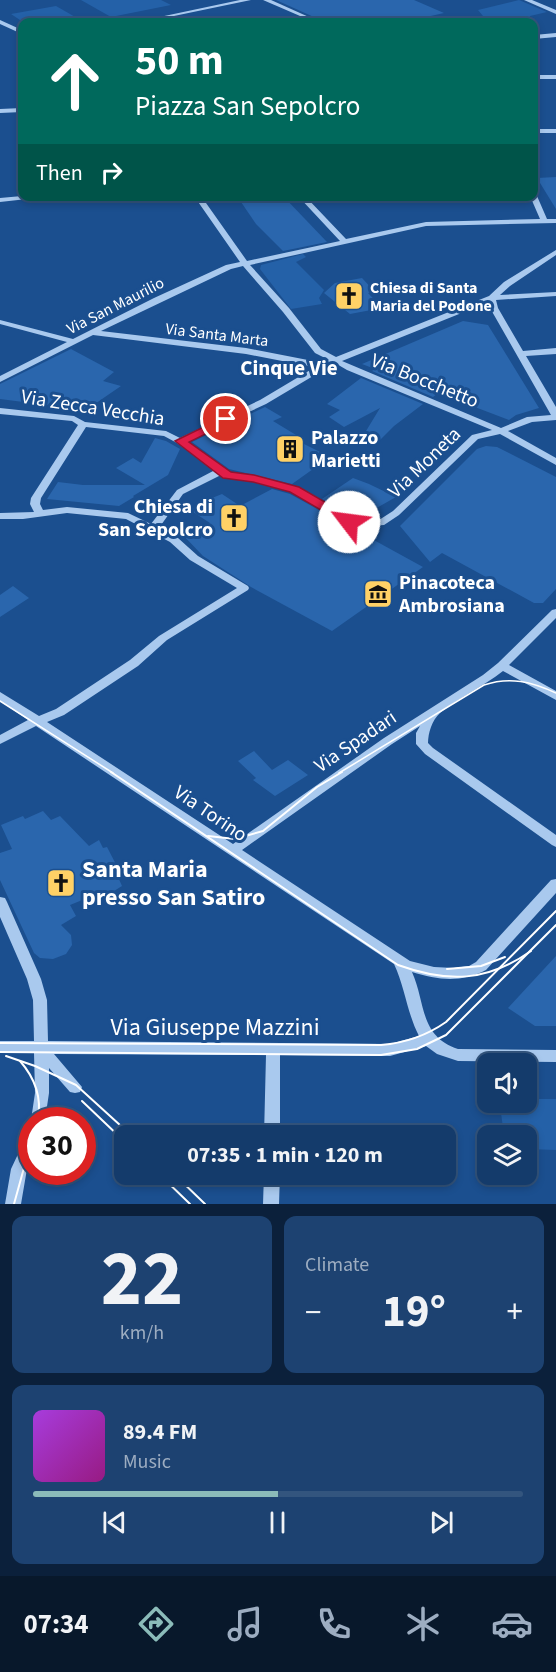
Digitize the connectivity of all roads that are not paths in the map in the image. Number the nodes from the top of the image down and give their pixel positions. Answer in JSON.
{"nodes":[{"id":1,"x":248,"y":0,"type":"edge"},
{"id":2,"x":266,"y":0,"type":"edge"},
{"id":3,"x":527,"y":0,"type":"edge"},
{"id":4,"x":556,"y":12,"type":"edge"},
{"id":5,"x":159,"y":18,"type":"edge"},
{"id":6,"x":308,"y":18,"type":"edge"},
{"id":7,"x":0,"y":22,"type":"edge"},
{"id":8,"x":18,"y":30,"type":"edge"},
{"id":9,"x":556,"y":35,"type":"edge"},
{"id":10,"x":538,"y":37,"type":"edge"},
{"id":11,"x":556,"y":77,"type":"edge"},
{"id":12,"x":538,"y":78,"type":"edge"},
{"id":13,"x":18,"y":110,"type":"edge"},
{"id":14,"x":0,"y":111,"type":"edge"},
{"id":15,"x":538,"y":131,"type":"edge"},
{"id":16,"x":556,"y":131,"type":"edge"},
{"id":17,"x":18,"y":199,"type":"edge"},
{"id":18,"x":0,"y":200,"type":"edge"},
{"id":19,"x":200,"y":201,"type":"edge"},
{"id":20,"x":306,"y":201,"type":"edge"},
{"id":21,"x":535,"y":201,"type":"edge"},
{"id":22,"x":556,"y":220,"type":"edge"},
{"id":23,"x":544,"y":221,"type":"junction"},
{"id":24,"x":344,"y":241,"type":"junction"},
{"id":25,"x":556,"y":252,"type":"edge"},
{"id":26,"x":245,"y":263,"type":"junction"},
{"id":27,"x":556,"y":294,"type":"edge"},
{"id":28,"x":492,"y":298,"type":"junction"},
{"id":29,"x":0,"y":322,"type":"edge"},
{"id":30,"x":94,"y":333,"type":"junction"},
{"id":31,"x":76,"y":342,"type":"junction"},
{"id":32,"x":556,"y":351,"type":"edge"},
{"id":33,"x":520,"y":354,"type":"junction"},
{"id":34,"x":336,"y":362,"type":"junction"},
{"id":35,"x":0,"y":379,"type":"edge"},
{"id":36,"x":0,"y":411,"type":"edge"},
{"id":37,"x":556,"y":416,"type":"edge"},
{"id":38,"x":83,"y":424,"type":"junction"},
{"id":39,"x":501,"y":431,"type":"junction"},
{"id":40,"x":180,"y":441,"type":"junction"},
{"id":41,"x":556,"y":462,"type":"edge"},
{"id":42,"x":221,"y":471,"type":"junction"},
{"id":43,"x":40,"y":514,"type":"junction"},
{"id":44,"x":0,"y":516,"type":"edge"},
{"id":45,"x":153,"y":529,"type":"junction"},
{"id":46,"x":556,"y":612,"type":"edge"},
{"id":47,"x":502,"y":666,"type":"junction"},
{"id":48,"x":0,"y":696,"type":"edge"},
{"id":49,"x":556,"y":696,"type":"edge"},
{"id":50,"x":437,"y":709,"type":"junction"},
{"id":51,"x":38,"y":721,"type":"junction"},
{"id":52,"x":0,"y":740,"type":"edge"},
{"id":53,"x":556,"y":842,"type":"edge"},
{"id":54,"x":232,"y":851,"type":"junction"},
{"id":55,"x":556,"y":884,"type":"edge"},
{"id":56,"x":0,"y":902,"type":"edge"},
{"id":57,"x":400,"y":963,"type":"junction"},
{"id":58,"x":429,"y":1039,"type":"junction"},
{"id":59,"x":0,"y":1047,"type":"edge"},
{"id":60,"x":40,"y":1048,"type":"junction"},
{"id":61,"x":273,"y":1050,"type":"junction"},
{"id":62,"x":556,"y":1056,"type":"edge"},
{"id":63,"x":75,"y":1087,"type":"dead end"},
{"id":64,"x":40,"y":1107,"type":"edge"},
{"id":65,"x":272,"y":1125,"type":"edge"},
{"id":66,"x":18,"y":1175,"type":"edge"},
{"id":67,"x":272,"y":1185,"type":"edge"},
{"id":68,"x":13,"y":1204,"type":"edge"},
{"id":69,"x":271,"y":1204,"type":"edge"}],
"edges":[{"from":1,"to":5,"type":"street"},
{"from":2,"to":6,"type":"street"},
{"from":3,"to":4,"type":"street"},
{"from":7,"to":8,"type":"street"},
{"from":9,"to":10,"type":"street"},
{"from":11,"to":12,"type":"street"},
{"from":13,"to":14,"type":"street"},
{"from":15,"to":16,"type":"street"},
{"from":17,"to":18,"type":"street"},
{"from":19,"to":26,"type":"street"},
{"from":20,"to":24,"type":"street"},
{"from":21,"to":23,"type":"street"},
{"from":22,"to":23,"type":"street","name":"Via San Maurilio"},
{"from":23,"to":24,"type":"street","name":"Via San Maurilio"},
{"from":24,"to":26,"type":"street","name":"Via San Maurilio"},
{"from":25,"to":28,"type":"street"},
{"from":26,"to":30,"type":"street","name":"Via San Maurilio"},
{"from":26,"to":34,"type":"street"},
{"from":27,"to":28,"type":"street"},
{"from":28,"to":33,"type":"street"},
{"from":28,"to":34,"type":"street"},
{"from":29,"to":31,"type":"street"},
{"from":30,"to":31,"type":"street","name":"Via San Maurilio"},
{"from":30,"to":34,"type":"street","name":"Via Santa Marta"},
{"from":31,"to":35,"type":"street","name":"Via San Maurilio"},
{"from":32,"to":33,"type":"street"},
{"from":33,"to":37,"type":"street"},
{"from":34,"to":39,"type":"street","name":"Via Bocchetto"},
{"from":34,"to":40,"type":"street"},
{"from":36,"to":38,"type":"street","name":"Via Zecca Vecchia"},
{"from":37,"to":39,"type":"street","name":"Via Moneta"},
{"from":38,"to":40,"type":"street","name":"Via Zecca Vecchia"},
{"from":38,"to":43,"type":"street"},
{"from":39,"to":41,"type":"street","name":"Via Bocchetto"},
{"from":39,"to":42,"type":"street","name":"Via Moneta"},
{"from":40,"to":42,"type":"street","name":"Via Zecca Vecchia"},
{"from":42,"to":45,"type":"street"},
{"from":43,"to":44,"type":"street"},
{"from":43,"to":45,"type":"street"},
{"from":45,"to":51,"type":"street"},
{"from":46,"to":47,"type":"street","name":"Via Spadari"},
{"from":47,"to":49,"type":"street"},
{"from":47,"to":50,"type":"street","name":"Via Spadari"},
{"from":48,"to":51,"type":"street","name":"Via Torino"},
{"from":50,"to":53,"type":"street"},
{"from":50,"to":54,"type":"street","name":"Via Spadari"},
{"from":51,"to":52,"type":"street"},
{"from":51,"to":54,"type":"street","name":"Via Torino"},
{"from":54,"to":57,"type":"street","name":"Via Torino"},
{"from":55,"to":57,"type":"street","name":"Via Torino"},
{"from":56,"to":60,"type":"street"},
{"from":57,"to":58,"type":"street"},
{"from":58,"to":61,"type":"street","name":"Via Giuseppe Mazzini"},
{"from":58,"to":62,"type":"street"},
{"from":59,"to":60,"type":"street","name":"Via Giuseppe Mazzini"},
{"from":60,"to":61,"type":"street","name":"Via Giuseppe Mazzini"},
{"from":60,"to":63,"type":"street"},
{"from":60,"to":64,"type":"street"},
{"from":61,"to":65,"type":"street"},
{"from":66,"to":68,"type":"street"},
{"from":67,"to":69,"type":"street"}]}
